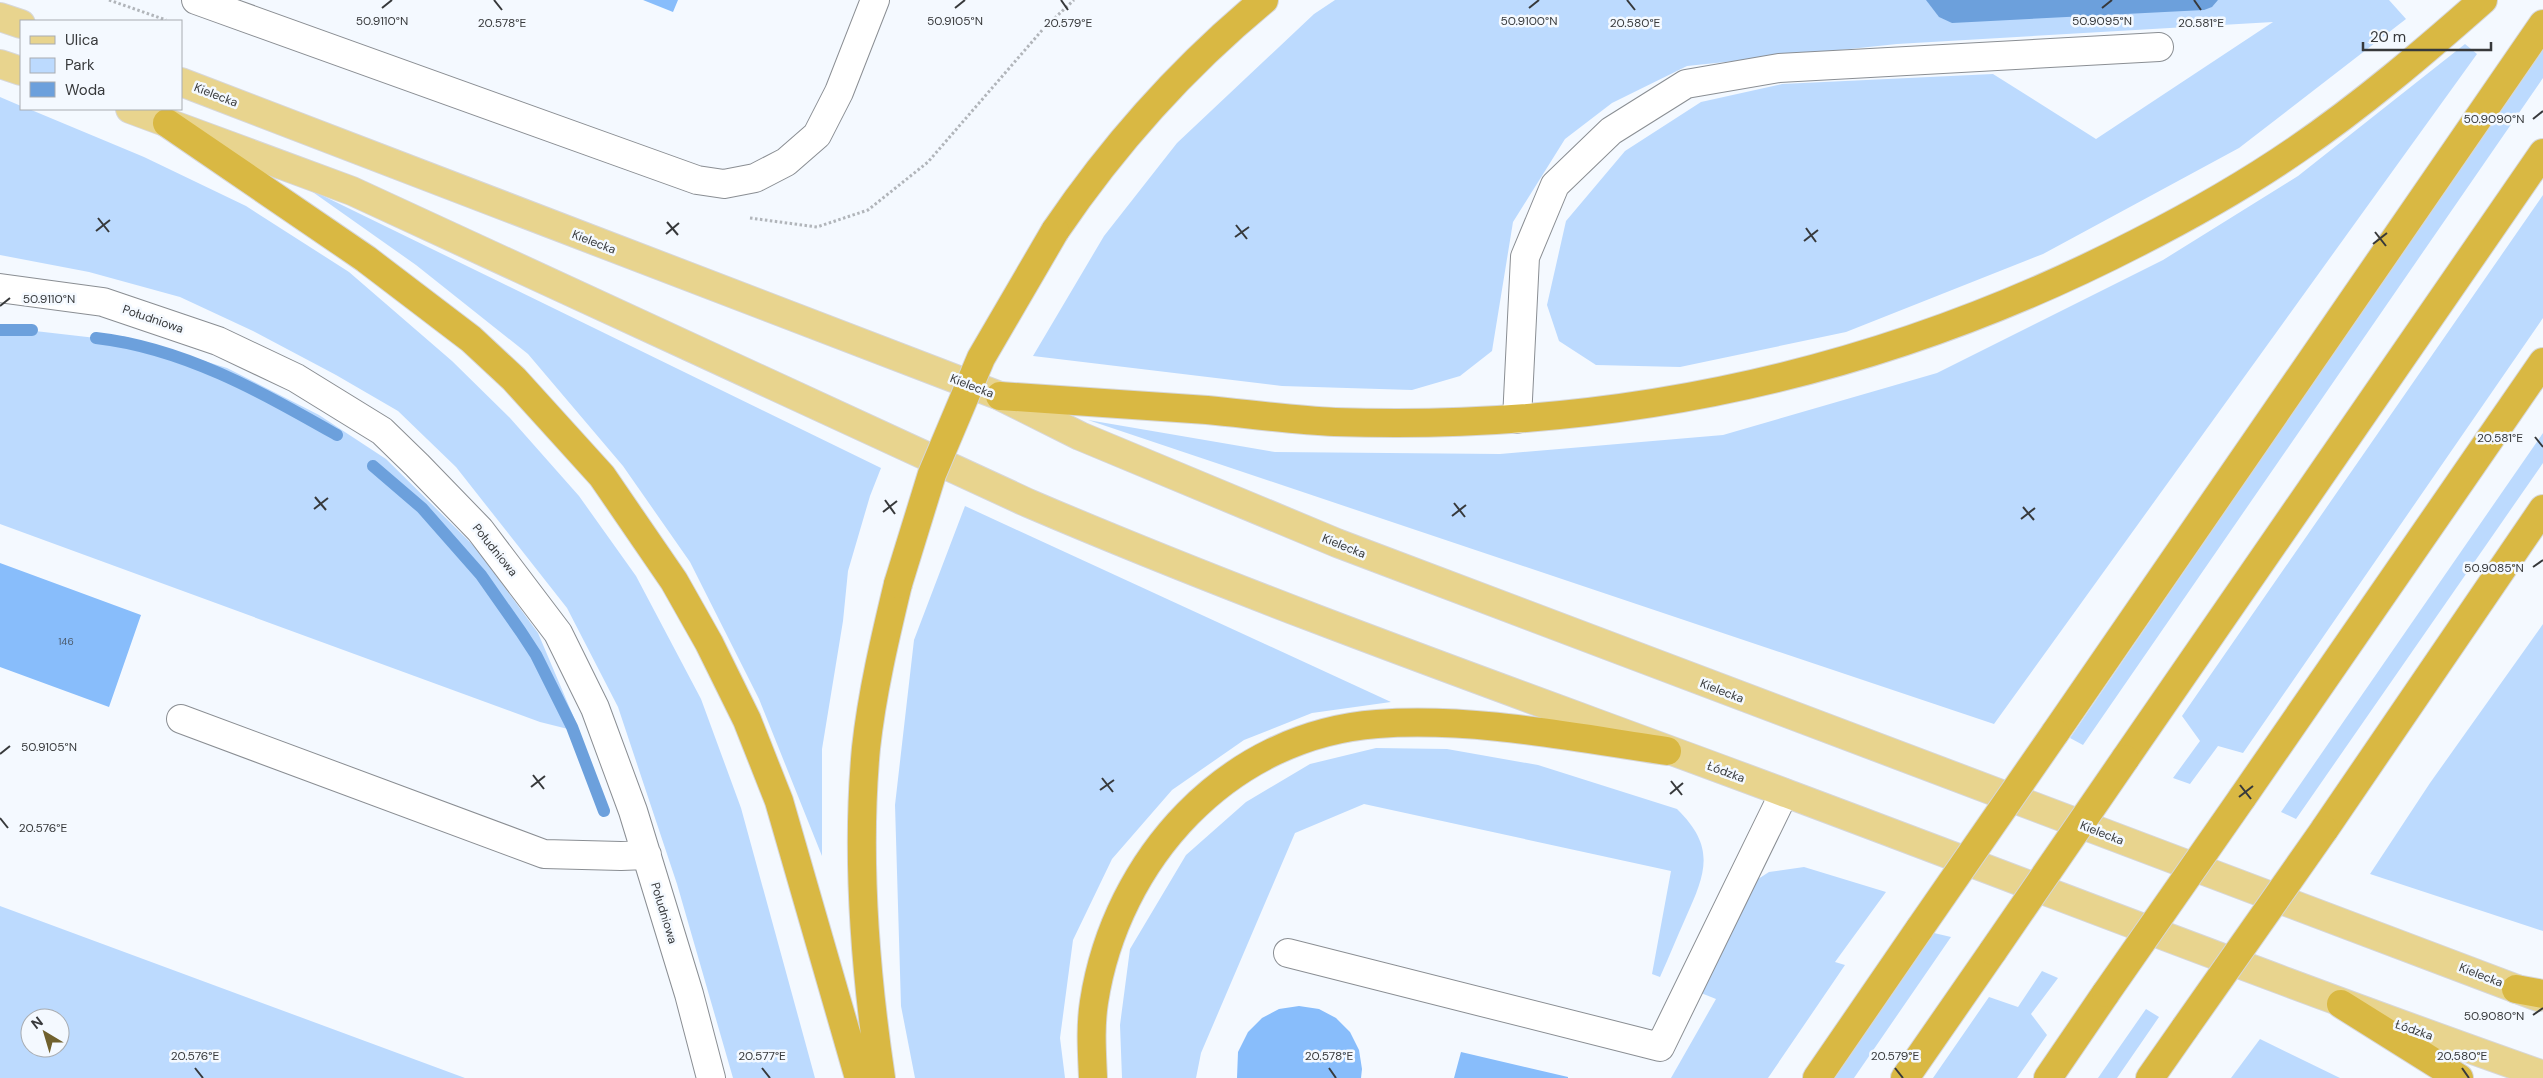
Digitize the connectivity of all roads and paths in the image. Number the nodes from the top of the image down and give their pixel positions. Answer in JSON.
{"nodes":[{"id":1,"x":109,"y":0,"type":"edge"},
{"id":2,"x":196,"y":0,"type":"edge"},
{"id":3,"x":875,"y":0,"type":"edge"},
{"id":4,"x":1264,"y":0,"type":"edge"},
{"id":5,"x":2483,"y":0,"type":"edge"},
{"id":6,"x":0,"y":17,"type":"edge"},
{"id":7,"x":165,"y":20,"type":"edge"},
{"id":8,"x":20,"y":24,"type":"edge"},
{"id":9,"x":2543,"y":24,"type":"edge"},
{"id":10,"x":2158,"y":47,"type":"dead end"},
{"id":11,"x":0,"y":64,"type":"edge"},
{"id":12,"x":20,"y":71,"type":"edge"},
{"id":13,"x":182,"y":82,"type":"edge"},
{"id":14,"x":133,"y":110,"type":"edge"},
{"id":15,"x":167,"y":122,"type":"junction"},
{"id":16,"x":2543,"y":152,"type":"edge"},
{"id":17,"x":0,"y":288,"type":"edge"},
{"id":18,"x":2543,"y":362,"type":"edge"},
{"id":19,"x":1000,"y":396,"type":"junction"},
{"id":20,"x":1517,"y":418,"type":"junction"},
{"id":21,"x":2543,"y":509,"type":"edge"},
{"id":22,"x":2543,"y":541,"type":"edge"},
{"id":23,"x":2492,"y":582,"type":"junction"},
{"id":24,"x":181,"y":719,"type":"dead end"},
{"id":25,"x":1667,"y":751,"type":"junction"},
{"id":26,"x":1784,"y":793,"type":"junction"},
{"id":27,"x":647,"y":855,"type":"junction"},
{"id":28,"x":1288,"y":953,"type":"dead end"},
{"id":29,"x":2516,"y":989,"type":"junction"},
{"id":30,"x":2543,"y":994,"type":"edge"},
{"id":31,"x":2543,"y":998,"type":"edge"},
{"id":32,"x":2341,"y":1004,"type":"junction"},
{"id":33,"x":2543,"y":1075,"type":"edge"},
{"id":34,"x":711,"y":1078,"type":"edge"},
{"id":35,"x":859,"y":1078,"type":"edge"},
{"id":36,"x":881,"y":1078,"type":"edge"},
{"id":37,"x":1093,"y":1078,"type":"edge"},
{"id":38,"x":1817,"y":1078,"type":"edge"},
{"id":39,"x":1905,"y":1078,"type":"edge"},
{"id":40,"x":2048,"y":1078,"type":"edge"},
{"id":41,"x":2150,"y":1078,"type":"edge"},
{"id":42,"x":2459,"y":1078,"type":"edge"}],
"edges":[{"from":1,"to":7,"type":"path"},
{"from":2,"to":3,"type":"street"},
{"from":4,"to":36,"type":"highway","bridge":true},
{"from":5,"to":20,"type":"highway"},
{"from":6,"to":8,"type":"main road"},
{"from":9,"to":38,"type":"highway","bridge":true},
{"from":10,"to":20,"type":"street"},
{"from":11,"to":12,"type":"main road"},
{"from":13,"to":19,"type":"main road","name":"Kielecka"},
{"from":14,"to":15,"type":"main road"},
{"from":15,"to":25,"type":"main road"},
{"from":15,"to":35,"type":"highway"},
{"from":16,"to":39,"type":"highway","bridge":true},
{"from":17,"to":27,"type":"street","name":"Południowa"},
{"from":18,"to":40,"type":"highway","bridge":true},
{"from":19,"to":20,"type":"highway"},
{"from":19,"to":29,"type":"main road","name":"Kielecka"},
{"from":21,"to":23,"type":"highway"},
{"from":22,"to":23,"type":"highway"},
{"from":23,"to":41,"type":"highway","bridge":true},
{"from":24,"to":27,"type":"street"},
{"from":25,"to":26,"type":"main road","name":"Łódzka"},
{"from":25,"to":37,"type":"highway"},
{"from":26,"to":28,"type":"street"},
{"from":26,"to":32,"type":"main road"},
{"from":27,"to":34,"type":"street","name":"Południowa"},
{"from":29,"to":30,"type":"highway"},
{"from":29,"to":31,"type":"main road"},
{"from":32,"to":33,"type":"main road","name":"Łódzka"},
{"from":32,"to":42,"type":"highway"}]}
